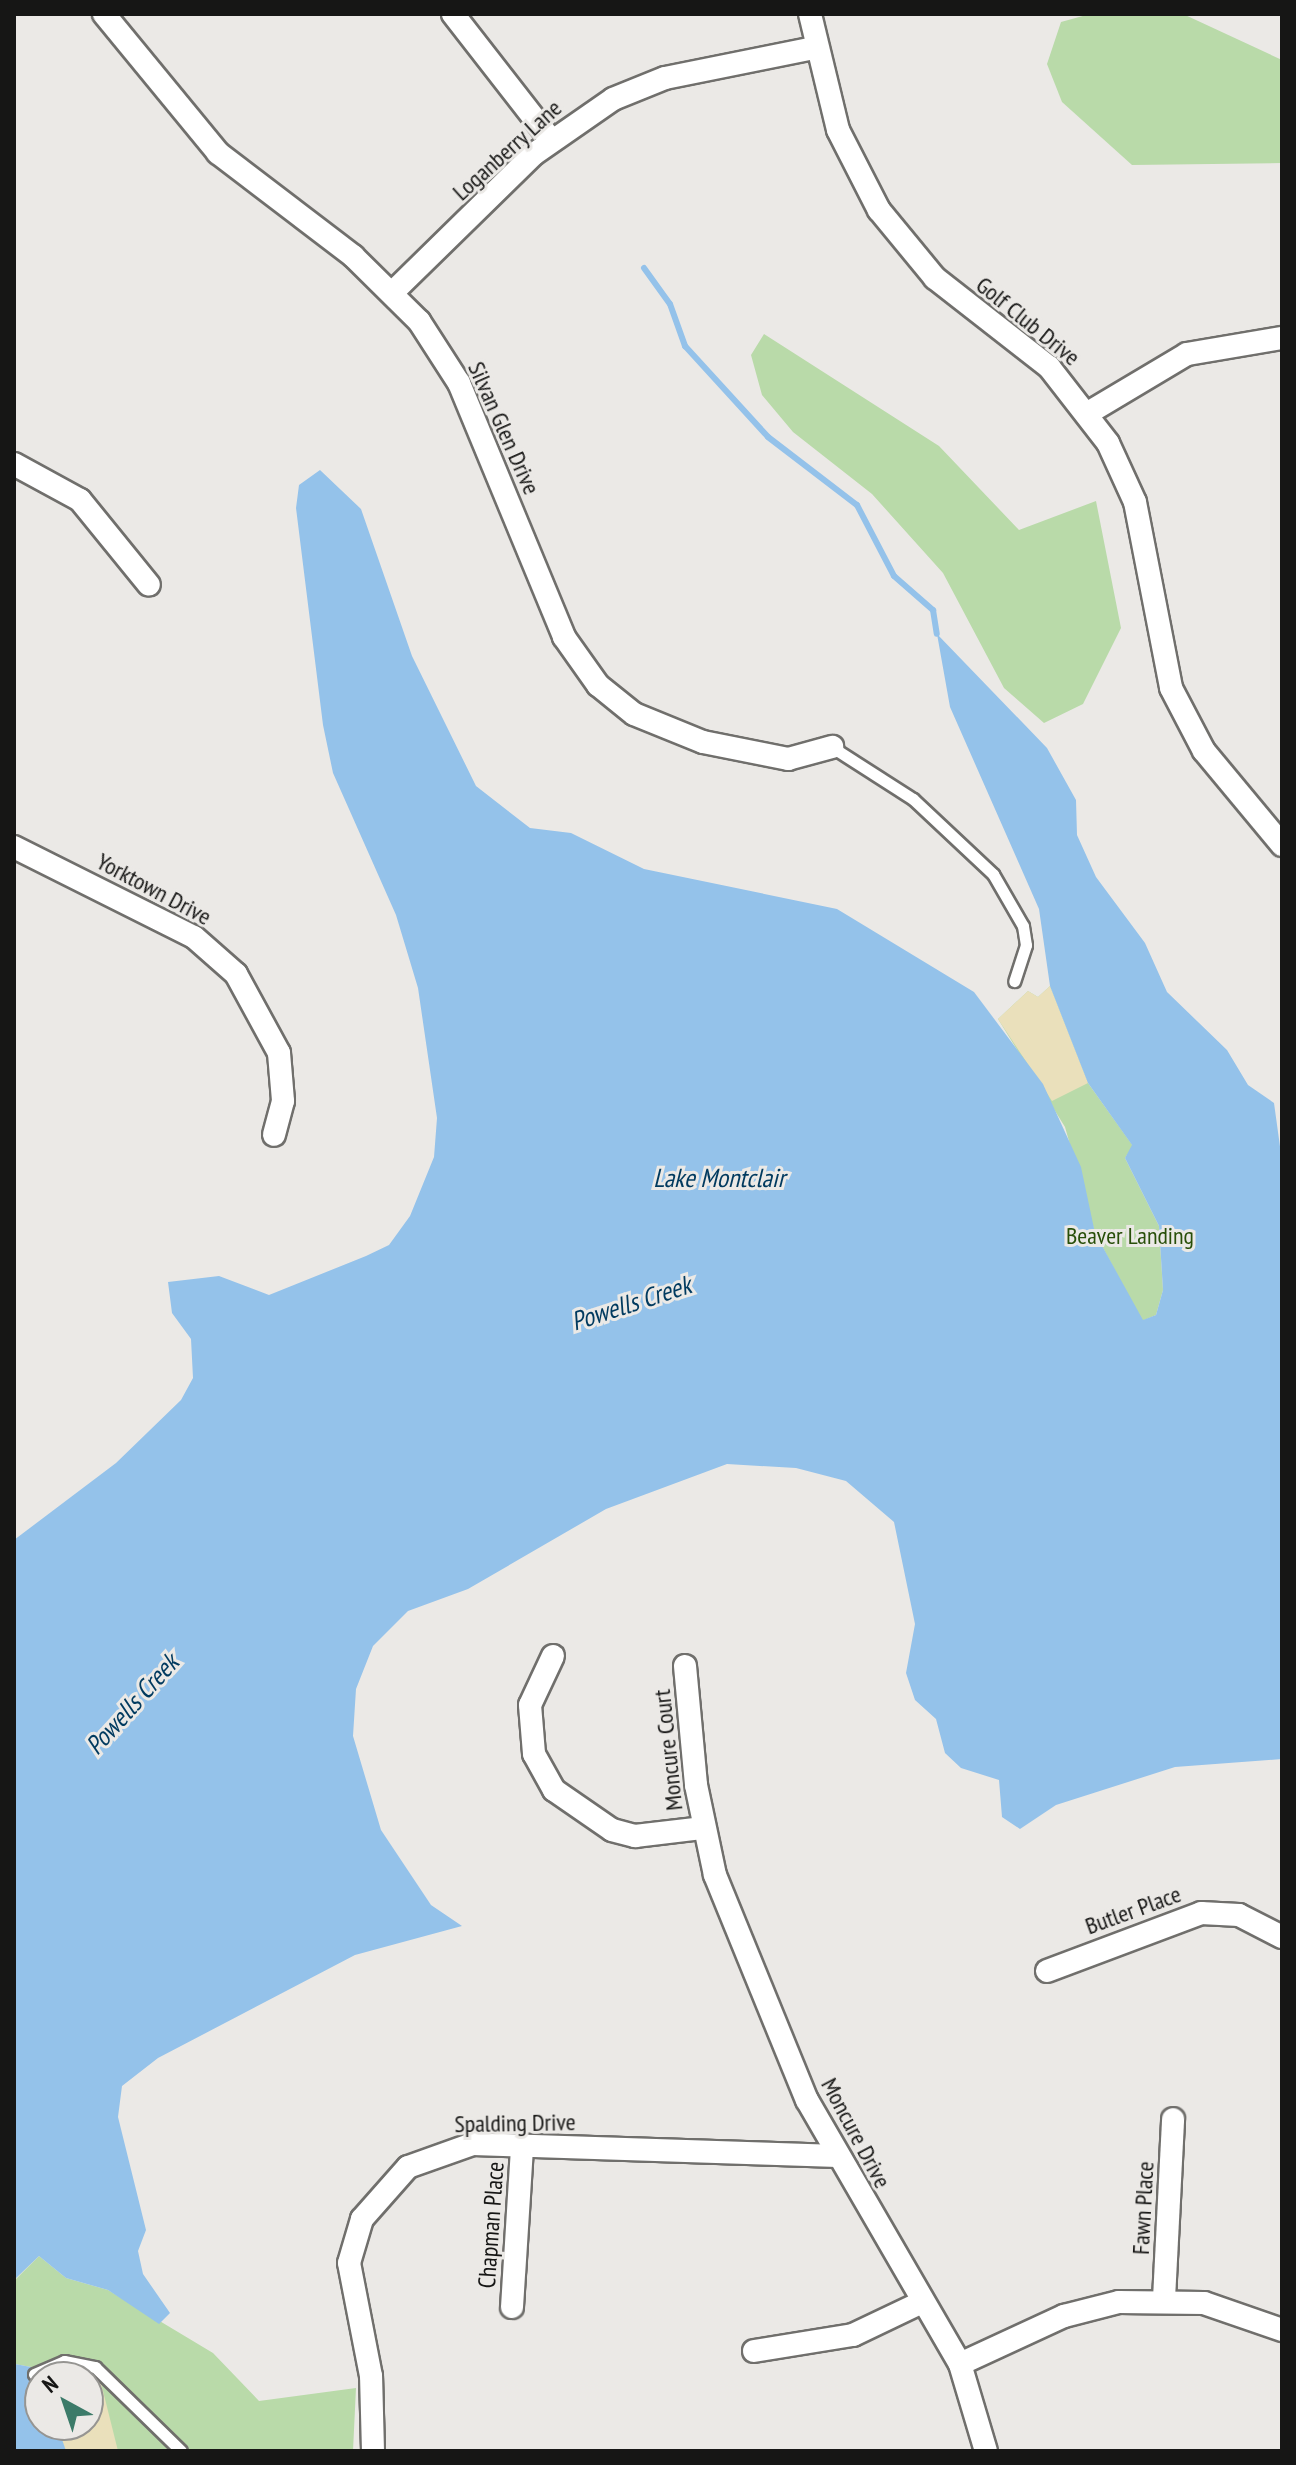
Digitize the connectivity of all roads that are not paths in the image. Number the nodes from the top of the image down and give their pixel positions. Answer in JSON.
{"nodes":[{"id":1,"x":104,"y":14,"type":"edge"},
{"id":2,"x":453,"y":14,"type":"edge"},
{"id":3,"x":810,"y":14,"type":"edge"},
{"id":4,"x":814,"y":48,"type":"junction"},
{"id":5,"x":551,"y":140,"type":"junction"},
{"id":6,"x":393,"y":292,"type":"junction"},
{"id":7,"x":1282,"y":338,"type":"edge"},
{"id":8,"x":1088,"y":413,"type":"junction"},
{"id":9,"x":14,"y":464,"type":"edge"},
{"id":10,"x":149,"y":585,"type":"dead end"},
{"id":11,"x":832,"y":747,"type":"joint"},
{"id":12,"x":1282,"y":845,"type":"edge"},
{"id":13,"x":14,"y":847,"type":"edge"},
{"id":14,"x":1014,"y":981,"type":"dead end"},
{"id":15,"x":274,"y":1135,"type":"dead end"},
{"id":16,"x":553,"y":1656,"type":"dead end"},
{"id":17,"x":685,"y":1666,"type":"dead end"},
{"id":18,"x":702,"y":1828,"type":"junction"},
{"id":19,"x":1282,"y":1937,"type":"edge"},
{"id":20,"x":1047,"y":1971,"type":"dead end"},
{"id":21,"x":1173,"y":2119,"type":"dead end"},
{"id":22,"x":522,"y":2146,"type":"junction"},
{"id":23,"x":838,"y":2156,"type":"junction"},
{"id":24,"x":1164,"y":2299,"type":"junction"},
{"id":25,"x":920,"y":2303,"type":"junction"},
{"id":26,"x":512,"y":2307,"type":"dead end"},
{"id":27,"x":1282,"y":2329,"type":"edge"},
{"id":28,"x":754,"y":2351,"type":"dead end"},
{"id":29,"x":960,"y":2364,"type":"junction"},
{"id":30,"x":104,"y":2376,"type":"edge"},
{"id":31,"x":181,"y":2451,"type":"edge"},
{"id":32,"x":373,"y":2451,"type":"edge"},
{"id":33,"x":986,"y":2451,"type":"edge"}],
"edges":[{"from":1,"to":6,"type":"street","name":"Silvan Glen Drive"},
{"from":2,"to":5,"type":"street"},
{"from":3,"to":4,"type":"street","name":"Golf Club Drive"},
{"from":4,"to":5,"type":"street","name":"Loganberry Lane"},
{"from":4,"to":8,"type":"street","name":"Golf Club Drive"},
{"from":5,"to":6,"type":"street","name":"Loganberry Lane"},
{"from":6,"to":11,"type":"street","name":"Silvan Glen Drive"},
{"from":7,"to":8,"type":"street"},
{"from":8,"to":12,"type":"street","name":"Golf Club Drive"},
{"from":9,"to":10,"type":"street"},
{"from":11,"to":14,"type":"lane"},
{"from":13,"to":15,"type":"street","name":"Yorktown Drive"},
{"from":16,"to":18,"type":"street"},
{"from":17,"to":18,"type":"street","name":"Moncure Court"},
{"from":18,"to":23,"type":"street","name":"Moncure Drive"},
{"from":19,"to":20,"type":"street","name":"Butler Place"},
{"from":21,"to":24,"type":"street","name":"Fawn Place"},
{"from":22,"to":23,"type":"street","name":"Spalding Drive"},
{"from":22,"to":26,"type":"street","name":"Chapman Place"},
{"from":22,"to":32,"type":"street","name":"Spalding Drive"},
{"from":23,"to":25,"type":"street","name":"Moncure Drive"},
{"from":24,"to":27,"type":"street"},
{"from":24,"to":29,"type":"street"},
{"from":25,"to":28,"type":"street"},
{"from":25,"to":29,"type":"street","name":"Moncure Drive"},
{"from":29,"to":33,"type":"street","name":"Moncure Drive"},
{"from":30,"to":31,"type":"lane"}]}
